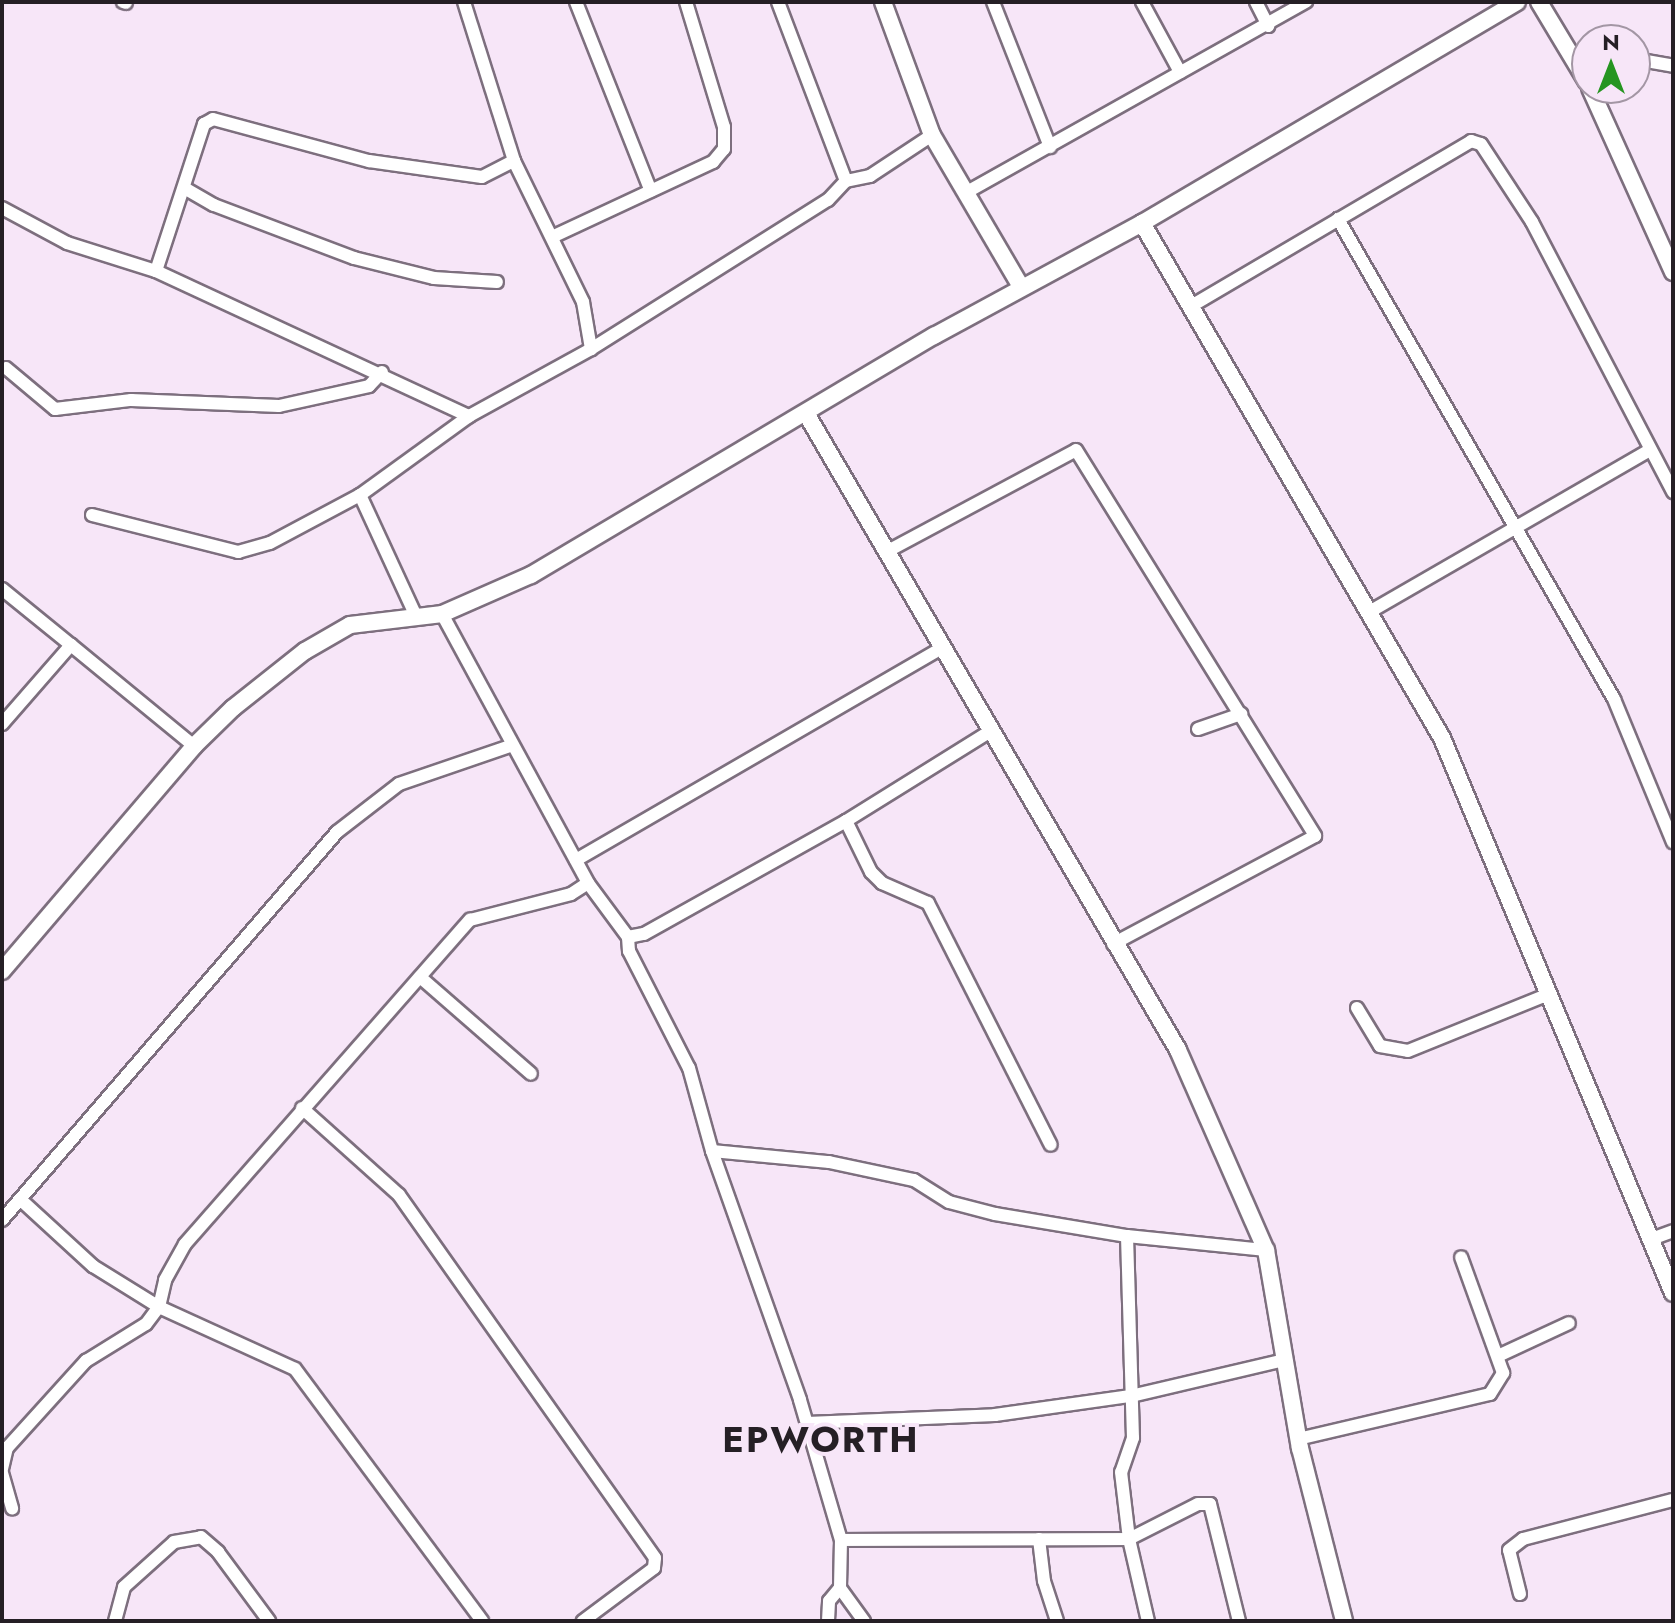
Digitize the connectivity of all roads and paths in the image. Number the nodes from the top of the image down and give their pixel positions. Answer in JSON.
{"nodes":[{"id":1,"x":464,"y":2,"type":"edge"},
{"id":2,"x":576,"y":2,"type":"edge"},
{"id":3,"x":686,"y":2,"type":"edge"},
{"id":4,"x":778,"y":2,"type":"edge"},
{"id":5,"x":883,"y":2,"type":"edge"},
{"id":6,"x":993,"y":2,"type":"edge"},
{"id":7,"x":1142,"y":2,"type":"edge"},
{"id":8,"x":1256,"y":2,"type":"edge"},
{"id":9,"x":1306,"y":2,"type":"edge"},
{"id":10,"x":1517,"y":2,"type":"edge"},
{"id":11,"x":1539,"y":2,"type":"edge"},
{"id":12,"x":1268,"y":26,"type":"junction"},
{"id":13,"x":1571,"y":42,"type":"edge"},
{"id":14,"x":1651,"y":62,"type":"edge"},
{"id":15,"x":1673,"y":66,"type":"edge"},
{"id":16,"x":1180,"y":72,"type":"junction"},
{"id":17,"x":1597,"y":104,"type":"edge"},
{"id":18,"x":932,"y":135,"type":"junction"},
{"id":19,"x":1050,"y":147,"type":"junction"},
{"id":20,"x":514,"y":161,"type":"junction"},
{"id":21,"x":846,"y":181,"type":"junction"},
{"id":22,"x":186,"y":189,"type":"junction"},
{"id":23,"x":651,"y":191,"type":"junction"},
{"id":24,"x":967,"y":192,"type":"junction"},
{"id":25,"x":2,"y":208,"type":"edge"},
{"id":26,"x":1338,"y":219,"type":"junction"},
{"id":27,"x":1142,"y":223,"type":"junction"},
{"id":28,"x":552,"y":237,"type":"junction"},
{"id":29,"x":156,"y":271,"type":"junction"},
{"id":30,"x":1673,"y":272,"type":"edge"},
{"id":31,"x":497,"y":282,"type":"dead end"},
{"id":32,"x":1021,"y":287,"type":"junction"},
{"id":33,"x":1193,"y":305,"type":"junction"},
{"id":34,"x":591,"y":349,"type":"junction"},
{"id":35,"x":6,"y":368,"type":"dead end"},
{"id":36,"x":382,"y":372,"type":"junction"},
{"id":37,"x":807,"y":415,"type":"junction"},
{"id":38,"x":469,"y":416,"type":"junction"},
{"id":39,"x":1650,"y":450,"type":"junction"},
{"id":40,"x":1673,"y":492,"type":"edge"},
{"id":41,"x":360,"y":495,"type":"junction"},
{"id":42,"x":92,"y":515,"type":"dead end"},
{"id":43,"x":1517,"y":527,"type":"junction"},
{"id":44,"x":888,"y":551,"type":"junction"},
{"id":45,"x":2,"y":589,"type":"edge"},
{"id":46,"x":1371,"y":611,"type":"junction"},
{"id":47,"x":415,"y":614,"type":"junction"},
{"id":48,"x":442,"y":614,"type":"junction"},
{"id":49,"x":71,"y":645,"type":"junction"},
{"id":50,"x":944,"y":647,"type":"junction"},
{"id":51,"x":1241,"y":714,"type":"junction"},
{"id":52,"x":2,"y":724,"type":"edge"},
{"id":53,"x":1198,"y":729,"type":"dead end"},
{"id":54,"x":992,"y":730,"type":"junction"},
{"id":55,"x":194,"y":746,"type":"junction"},
{"id":56,"x":510,"y":746,"type":"junction"},
{"id":57,"x":846,"y":821,"type":"junction"},
{"id":58,"x":1673,"y":842,"type":"edge"},
{"id":59,"x":576,"y":860,"type":"junction"},
{"id":60,"x":588,"y":883,"type":"junction"},
{"id":61,"x":628,"y":937,"type":"junction"},
{"id":62,"x":1113,"y":944,"type":"junction"},
{"id":63,"x":2,"y":971,"type":"edge"},
{"id":64,"x":420,"y":977,"type":"junction"},
{"id":65,"x":1549,"y":994,"type":"junction"},
{"id":66,"x":1357,"y":1008,"type":"dead end"},
{"id":67,"x":531,"y":1074,"type":"dead end"},
{"id":68,"x":302,"y":1108,"type":"junction"},
{"id":69,"x":1051,"y":1145,"type":"dead end"},
{"id":70,"x":712,"y":1151,"type":"junction"},
{"id":71,"x":21,"y":1200,"type":"junction"},
{"id":72,"x":2,"y":1220,"type":"edge"},
{"id":73,"x":1673,"y":1231,"type":"edge"},
{"id":74,"x":1127,"y":1236,"type":"junction"},
{"id":75,"x":1654,"y":1238,"type":"junction"},
{"id":76,"x":1266,"y":1250,"type":"junction"},
{"id":77,"x":1461,"y":1257,"type":"dead end"},
{"id":78,"x":1673,"y":1293,"type":"edge"},
{"id":79,"x":159,"y":1307,"type":"junction"},
{"id":80,"x":1569,"y":1323,"type":"dead end"},
{"id":81,"x":1498,"y":1356,"type":"junction"},
{"id":82,"x":1284,"y":1360,"type":"junction"},
{"id":83,"x":1131,"y":1396,"type":"junction"},
{"id":84,"x":807,"y":1423,"type":"junction"},
{"id":85,"x":1298,"y":1439,"type":"junction"},
{"id":86,"x":2,"y":1471,"type":"edge"},
{"id":87,"x":1673,"y":1500,"type":"edge"},
{"id":88,"x":12,"y":1509,"type":"dead end"},
{"id":89,"x":1039,"y":1539,"type":"junction"},
{"id":90,"x":1129,"y":1539,"type":"junction"},
{"id":91,"x":841,"y":1540,"type":"junction"},
{"id":92,"x":840,"y":1588,"type":"junction"},
{"id":93,"x":1520,"y":1594,"type":"dead end"},
{"id":94,"x":115,"y":1621,"type":"edge"},
{"id":95,"x":269,"y":1621,"type":"edge"},
{"id":96,"x":482,"y":1621,"type":"edge"},
{"id":97,"x":583,"y":1621,"type":"edge"},
{"id":98,"x":828,"y":1621,"type":"edge"},
{"id":99,"x":864,"y":1621,"type":"edge"},
{"id":100,"x":1057,"y":1621,"type":"edge"},
{"id":101,"x":1148,"y":1621,"type":"edge"},
{"id":102,"x":1239,"y":1621,"type":"edge"},
{"id":103,"x":1344,"y":1621,"type":"edge"}],
"edges":[{"from":1,"to":20,"type":"street"},
{"from":2,"to":23,"type":"street"},
{"from":3,"to":23,"type":"street"},
{"from":4,"to":21,"type":"street"},
{"from":5,"to":18,"type":"street"},
{"from":6,"to":19,"type":"street"},
{"from":7,"to":16,"type":"street"},
{"from":8,"to":12,"type":"street"},
{"from":9,"to":12,"type":"street"},
{"from":10,"to":27,"type":"street"},
{"from":11,"to":13,"type":"street"},
{"from":12,"to":16,"type":"street"},
{"from":14,"to":15,"type":"street"},
{"from":16,"to":19,"type":"street"},
{"from":17,"to":30,"type":"street"},
{"from":18,"to":21,"type":"street"},
{"from":18,"to":24,"type":"street"},
{"from":19,"to":24,"type":"street"},
{"from":20,"to":22,"type":"street"},
{"from":20,"to":28,"type":"street"},
{"from":21,"to":34,"type":"street"},
{"from":22,"to":29,"type":"street"},
{"from":22,"to":31,"type":"street"},
{"from":23,"to":28,"type":"street"},
{"from":24,"to":32,"type":"street"},
{"from":25,"to":29,"type":"street"},
{"from":26,"to":33,"type":"street"},
{"from":26,"to":39,"type":"street"},
{"from":26,"to":43,"type":"street"},
{"from":27,"to":32,"type":"street"},
{"from":27,"to":33,"type":"street"},
{"from":28,"to":34,"type":"street"},
{"from":29,"to":36,"type":"street"},
{"from":32,"to":37,"type":"street"},
{"from":33,"to":46,"type":"street"},
{"from":34,"to":38,"type":"street"},
{"from":35,"to":36,"type":"street"},
{"from":36,"to":38,"type":"street"},
{"from":37,"to":44,"type":"street"},
{"from":37,"to":48,"type":"street"},
{"from":38,"to":41,"type":"street"},
{"from":39,"to":40,"type":"street"},
{"from":39,"to":43,"type":"street"},
{"from":41,"to":42,"type":"street"},
{"from":41,"to":47,"type":"street"},
{"from":43,"to":46,"type":"street"},
{"from":43,"to":58,"type":"street"},
{"from":44,"to":50,"type":"street"},
{"from":44,"to":51,"type":"street"},
{"from":45,"to":49,"type":"street"},
{"from":46,"to":65,"type":"street"},
{"from":47,"to":48,"type":"street"},
{"from":47,"to":55,"type":"street"},
{"from":48,"to":56,"type":"street"},
{"from":49,"to":52,"type":"street"},
{"from":49,"to":55,"type":"street"},
{"from":50,"to":54,"type":"street"},
{"from":50,"to":59,"type":"street"},
{"from":51,"to":53,"type":"street"},
{"from":51,"to":62,"type":"street"},
{"from":54,"to":57,"type":"street"},
{"from":54,"to":62,"type":"street"},
{"from":55,"to":63,"type":"street"},
{"from":56,"to":59,"type":"street"},
{"from":56,"to":71,"type":"street"},
{"from":57,"to":61,"type":"street"},
{"from":57,"to":69,"type":"street"},
{"from":59,"to":60,"type":"street"},
{"from":60,"to":61,"type":"street"},
{"from":60,"to":64,"type":"street"},
{"from":61,"to":70,"type":"street"},
{"from":62,"to":76,"type":"street"},
{"from":64,"to":67,"type":"street"},
{"from":64,"to":68,"type":"street"},
{"from":65,"to":66,"type":"street"},
{"from":65,"to":75,"type":"street"},
{"from":68,"to":79,"type":"street"},
{"from":68,"to":97,"type":"street"},
{"from":70,"to":74,"type":"street"},
{"from":70,"to":84,"type":"street"},
{"from":71,"to":72,"type":"street"},
{"from":71,"to":79,"type":"street"},
{"from":73,"to":75,"type":"street"},
{"from":74,"to":76,"type":"street"},
{"from":74,"to":83,"type":"street"},
{"from":75,"to":78,"type":"street"},
{"from":76,"to":82,"type":"street"},
{"from":77,"to":81,"type":"street"},
{"from":79,"to":86,"type":"street"},
{"from":79,"to":96,"type":"street"},
{"from":80,"to":81,"type":"street"},
{"from":81,"to":85,"type":"street"},
{"from":82,"to":83,"type":"street"},
{"from":82,"to":85,"type":"street"},
{"from":83,"to":84,"type":"street"},
{"from":83,"to":90,"type":"street"},
{"from":84,"to":91,"type":"street"},
{"from":85,"to":103,"type":"street"},
{"from":86,"to":88,"type":"street"},
{"from":87,"to":93,"type":"street"},
{"from":89,"to":90,"type":"street"},
{"from":89,"to":91,"type":"street"},
{"from":89,"to":100,"type":"street"},
{"from":90,"to":101,"type":"street"},
{"from":90,"to":102,"type":"street"},
{"from":91,"to":92,"type":"street"},
{"from":92,"to":98,"type":"street"},
{"from":92,"to":99,"type":"street"},
{"from":94,"to":95,"type":"street"}]}
